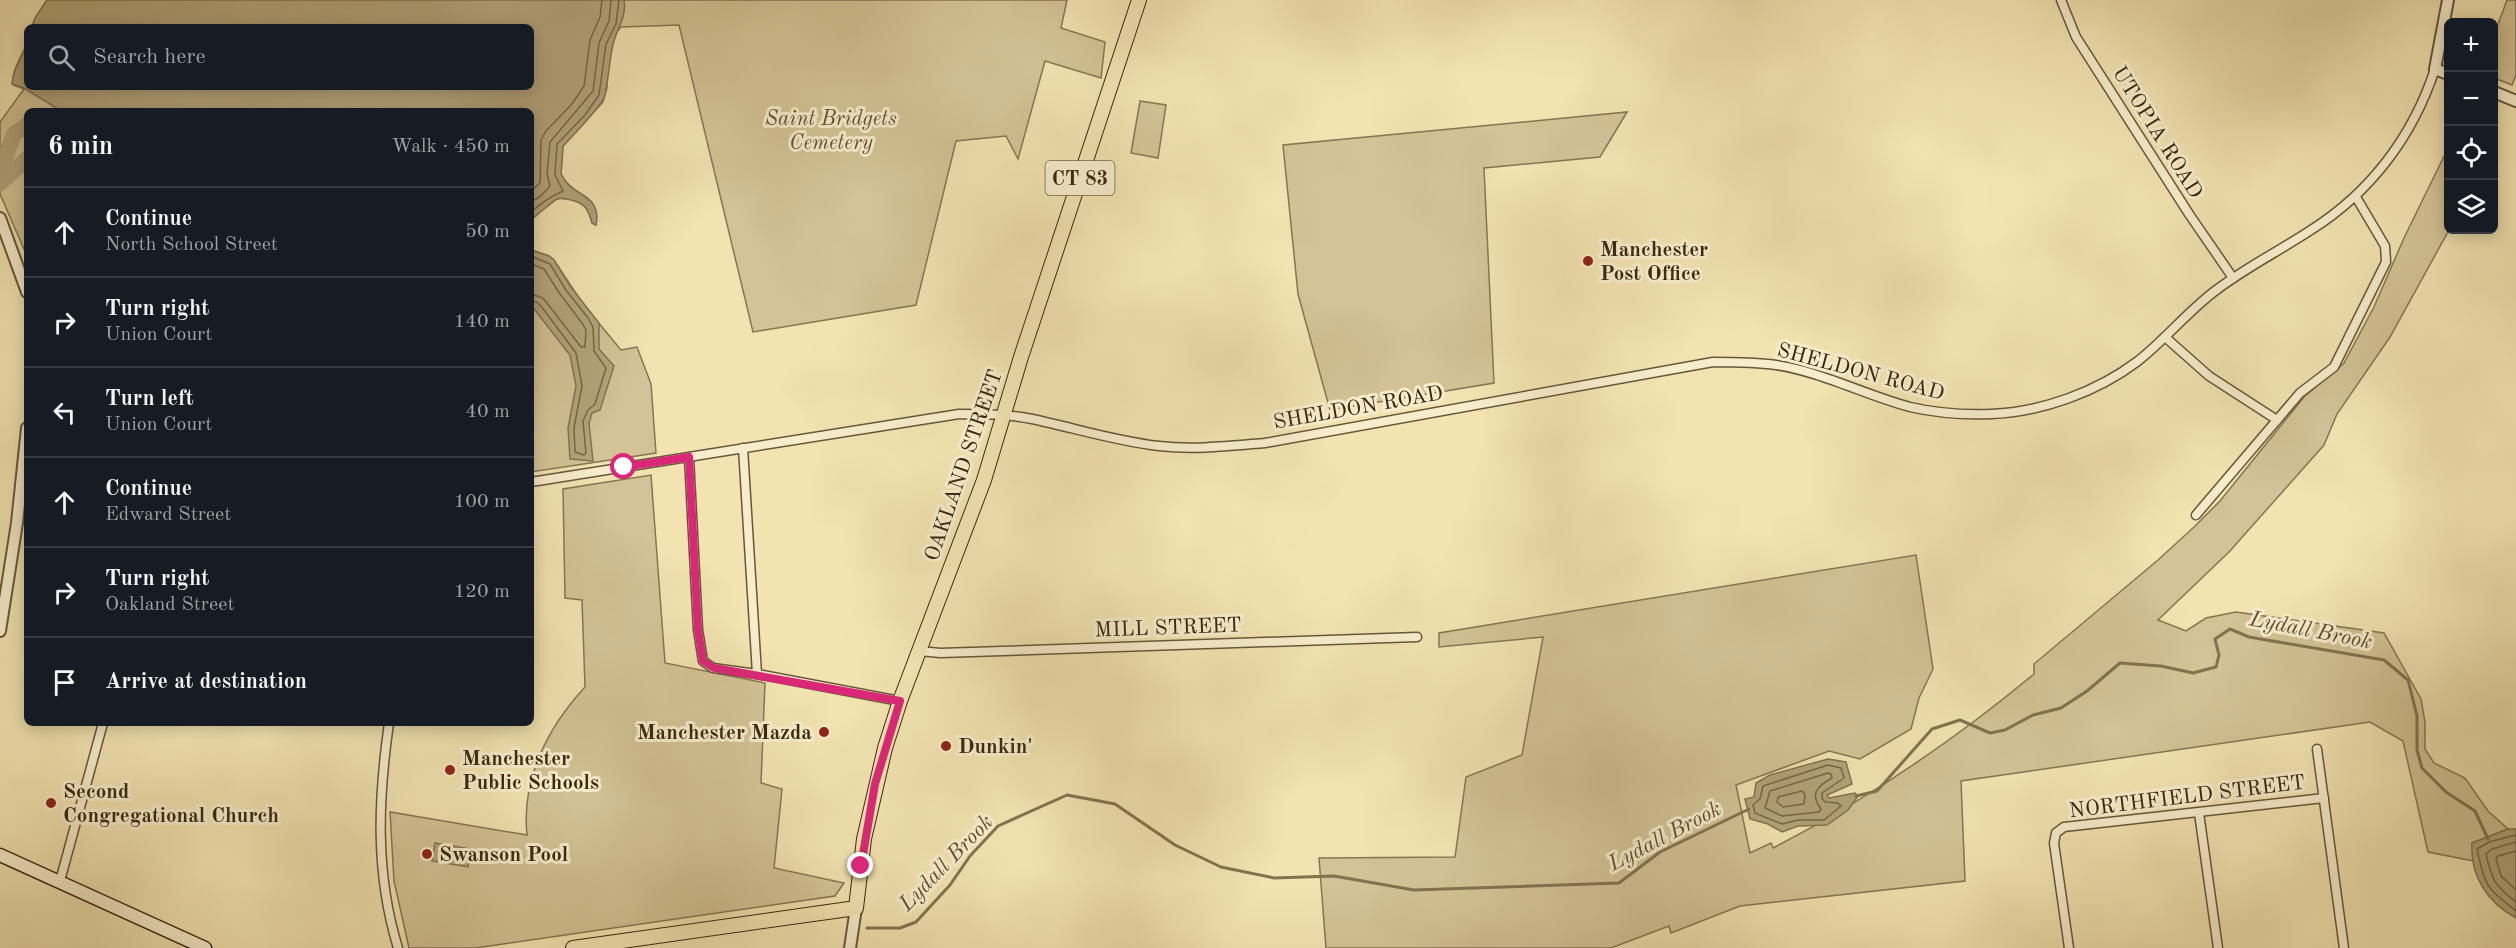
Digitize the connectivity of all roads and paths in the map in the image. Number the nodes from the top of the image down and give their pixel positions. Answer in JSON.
{"nodes":[{"id":1,"x":1139,"y":0,"type":"edge"},
{"id":2,"x":2061,"y":0,"type":"edge"},
{"id":3,"x":2448,"y":0,"type":"edge"},
{"id":4,"x":2435,"y":69,"type":"junction"},
{"id":5,"x":2444,"y":72,"type":"edge"},
{"id":6,"x":2498,"y":94,"type":"edge"},
{"id":7,"x":2516,"y":101,"type":"edge"},
{"id":8,"x":2356,"y":197,"type":"junction"},
{"id":9,"x":0,"y":218,"type":"edge"},
{"id":10,"x":2233,"y":278,"type":"junction"},
{"id":11,"x":24,"y":283,"type":"edge"},
{"id":12,"x":2164,"y":337,"type":"junction"},
{"id":13,"x":1003,"y":415,"type":"junction"},
{"id":14,"x":2277,"y":420,"type":"junction"},
{"id":15,"x":743,"y":448,"type":"junction"},
{"id":16,"x":689,"y":457,"type":"junction"},
{"id":17,"x":534,"y":482,"type":"edge"},
{"id":18,"x":24,"y":486,"type":"edge"},
{"id":19,"x":2196,"y":515,"type":"dead end"},
{"id":20,"x":22,"y":524,"type":"edge"},
{"id":21,"x":0,"y":631,"type":"edge"},
{"id":22,"x":1417,"y":638,"type":"dead end"},
{"id":23,"x":920,"y":651,"type":"junction"},
{"id":24,"x":757,"y":674,"type":"junction"},
{"id":25,"x":900,"y":701,"type":"junction"},
{"id":26,"x":103,"y":726,"type":"edge"},
{"id":27,"x":389,"y":726,"type":"edge"},
{"id":28,"x":2317,"y":749,"type":"dead end"},
{"id":29,"x":2324,"y":798,"type":"junction"},
{"id":30,"x":2199,"y":813,"type":"junction"},
{"id":31,"x":0,"y":855,"type":"edge"},
{"id":32,"x":60,"y":881,"type":"junction"},
{"id":33,"x":856,"y":908,"type":"junction"},
{"id":34,"x":205,"y":948,"type":"edge"},
{"id":35,"x":398,"y":948,"type":"edge"},
{"id":36,"x":573,"y":948,"type":"edge"},
{"id":37,"x":850,"y":948,"type":"edge"},
{"id":38,"x":2069,"y":948,"type":"edge"},
{"id":39,"x":2218,"y":948,"type":"edge"},
{"id":40,"x":2344,"y":948,"type":"edge"}],
"edges":[{"from":1,"to":13,"type":"main road","name":"OAKLAND STREET","number":"CT 83"},
{"from":2,"to":10,"type":"street","name":"UTOPIA ROAD"},
{"from":3,"to":4,"type":"street"},
{"from":4,"to":5,"type":"street"},
{"from":4,"to":8,"type":"street","name":"SHELDON ROAD"},
{"from":6,"to":7,"type":"street"},
{"from":8,"to":10,"type":"street","name":"SHELDON ROAD"},
{"from":8,"to":14,"type":"street"},
{"from":9,"to":11,"type":"street"},
{"from":10,"to":12,"type":"street","name":"SHELDON ROAD"},
{"from":12,"to":13,"type":"street","name":"SHELDON ROAD"},
{"from":12,"to":14,"type":"street"},
{"from":13,"to":15,"type":"street","name":"SHELDON ROAD"},
{"from":13,"to":23,"type":"main road","name":"OAKLAND STREET","number":"CT 83"},
{"from":14,"to":19,"type":"street"},
{"from":15,"to":16,"type":"street","name":"SHELDON ROAD"},
{"from":15,"to":24,"type":"street"},
{"from":16,"to":17,"type":"street","name":"SHELDON ROAD"},
{"from":16,"to":24,"type":"street"},
{"from":18,"to":20,"type":"street"},
{"from":20,"to":21,"type":"street"},
{"from":22,"to":23,"type":"street","name":"MILL STREET"},
{"from":23,"to":25,"type":"main road","name":"OAKLAND STREET","number":"CT 83"},
{"from":24,"to":25,"type":"street"},
{"from":25,"to":33,"type":"main road","name":"OAKLAND STREET","number":"CT 83"},
{"from":26,"to":32,"type":"street"},
{"from":27,"to":35,"type":"street"},
{"from":28,"to":29,"type":"street"},
{"from":29,"to":30,"type":"street","name":"NORTHFIELD STREET"},
{"from":29,"to":40,"type":"street"},
{"from":30,"to":38,"type":"street","name":"NORTHFIELD STREET"},
{"from":30,"to":39,"type":"street"},
{"from":31,"to":32,"type":"main road"},
{"from":32,"to":34,"type":"main road"},
{"from":33,"to":36,"type":"main road"},
{"from":33,"to":37,"type":"street","name":"OAKLAND STREET"}]}
